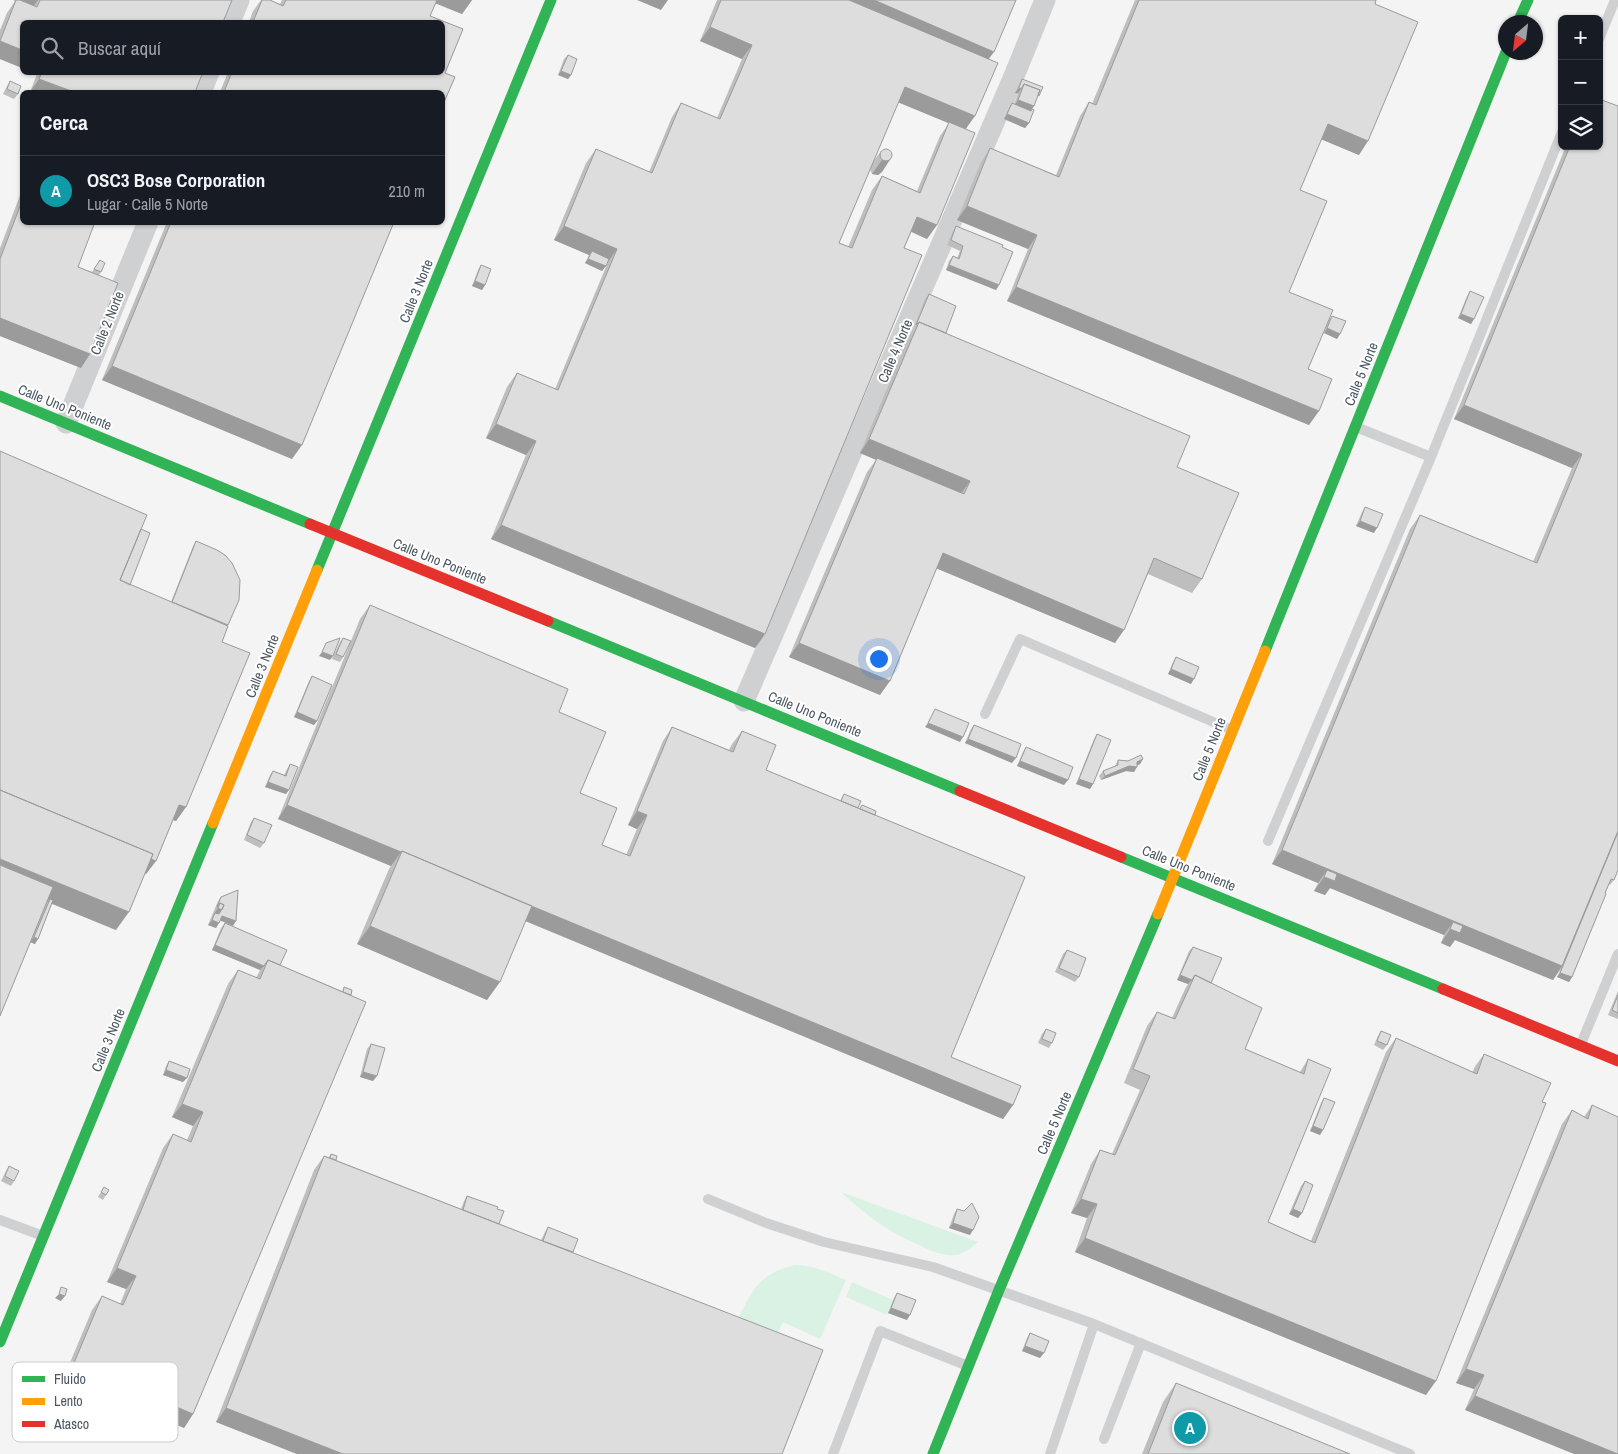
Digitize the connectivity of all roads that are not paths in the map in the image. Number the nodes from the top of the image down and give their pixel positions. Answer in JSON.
{"nodes":[{"id":1,"x":239,"y":0,"type":"edge"},
{"id":2,"x":551,"y":0,"type":"edge"},
{"id":3,"x":1044,"y":0,"type":"edge"},
{"id":4,"x":1528,"y":0,"type":"edge"},
{"id":5,"x":1611,"y":1,"type":"edge"},
{"id":6,"x":1521,"y":15,"type":"edge"},
{"id":7,"x":231,"y":20,"type":"edge"},
{"id":8,"x":1603,"y":26,"type":"edge"},
{"id":9,"x":1503,"y":60,"type":"edge"},
{"id":10,"x":208,"y":75,"type":"edge"},
{"id":11,"x":202,"y":90,"type":"edge"},
{"id":12,"x":1558,"y":142,"type":"edge"},
{"id":13,"x":147,"y":225,"type":"edge"},
{"id":14,"x":0,"y":396,"type":"edge"},
{"id":15,"x":66,"y":423,"type":"junction"},
{"id":16,"x":1356,"y":427,"type":"junction"},
{"id":17,"x":1431,"y":457,"type":"junction"},
{"id":18,"x":333,"y":533,"type":"junction"},
{"id":19,"x":744,"y":701,"type":"junction"},
{"id":20,"x":985,"y":714,"type":"dead end"},
{"id":21,"x":1232,"y":731,"type":"junction"},
{"id":22,"x":1268,"y":841,"type":"dead end"},
{"id":23,"x":1173,"y":878,"type":"junction"},
{"id":24,"x":1618,"y":954,"type":"edge"},
{"id":25,"x":1580,"y":1045,"type":"junction"},
{"id":26,"x":1618,"y":1061,"type":"edge"},
{"id":27,"x":708,"y":1199,"type":"dead end"},
{"id":28,"x":0,"y":1220,"type":"edge"},
{"id":29,"x":44,"y":1237,"type":"junction"},
{"id":30,"x":999,"y":1290,"type":"junction"},
{"id":31,"x":1094,"y":1324,"type":"junction"},
{"id":32,"x":0,"y":1342,"type":"edge"},
{"id":33,"x":1141,"y":1343,"type":"junction"},
{"id":34,"x":969,"y":1366,"type":"junction"},
{"id":35,"x":1104,"y":1439,"type":"dead end"},
{"id":36,"x":833,"y":1454,"type":"edge"},
{"id":37,"x":933,"y":1454,"type":"edge"},
{"id":38,"x":1050,"y":1454,"type":"edge"},
{"id":39,"x":1410,"y":1454,"type":"edge"}],
"edges":[{"from":1,"to":7,"type":"street"},
{"from":2,"to":18,"type":"street","name":"Calle 3 Norte"},
{"from":3,"to":19,"type":"street","name":"Calle 4 Norte"},
{"from":4,"to":6,"type":"street"},
{"from":5,"to":8,"type":"lane"},
{"from":9,"to":16,"type":"street","name":"Calle 5 Norte"},
{"from":10,"to":11,"type":"street"},
{"from":12,"to":17,"type":"lane"},
{"from":13,"to":15,"type":"street","name":"Calle 2 Norte"},
{"from":14,"to":15,"type":"street","name":"Calle Uno Poniente"},
{"from":15,"to":18,"type":"street","name":"Calle Uno Poniente"},
{"from":16,"to":17,"type":"lane"},
{"from":16,"to":21,"type":"street","name":"Calle 5 Norte"},
{"from":17,"to":22,"type":"lane"},
{"from":18,"to":19,"type":"street","name":"Calle Uno Poniente"},
{"from":18,"to":29,"type":"street","name":"Calle 3 Norte"},
{"from":19,"to":23,"type":"street","name":"Calle Uno Poniente"},
{"from":20,"to":21,"type":"lane"},
{"from":21,"to":23,"type":"street","name":"Calle 5 Norte"},
{"from":23,"to":25,"type":"street","name":"Calle Uno Poniente"},
{"from":23,"to":30,"type":"street","name":"Calle 5 Norte"},
{"from":24,"to":25,"type":"lane"},
{"from":25,"to":26,"type":"street","name":"Calle Uno Poniente"},
{"from":27,"to":30,"type":"lane"},
{"from":28,"to":29,"type":"lane"},
{"from":29,"to":32,"type":"street","name":"Calle 3 Norte"},
{"from":30,"to":31,"type":"lane"},
{"from":30,"to":34,"type":"street","name":"Calle 5 Norte"},
{"from":31,"to":33,"type":"lane"},
{"from":31,"to":38,"type":"lane"},
{"from":33,"to":35,"type":"lane"},
{"from":33,"to":39,"type":"lane"},
{"from":34,"to":36,"type":"lane"},
{"from":34,"to":37,"type":"street","name":"Calle 5 Norte"}]}
